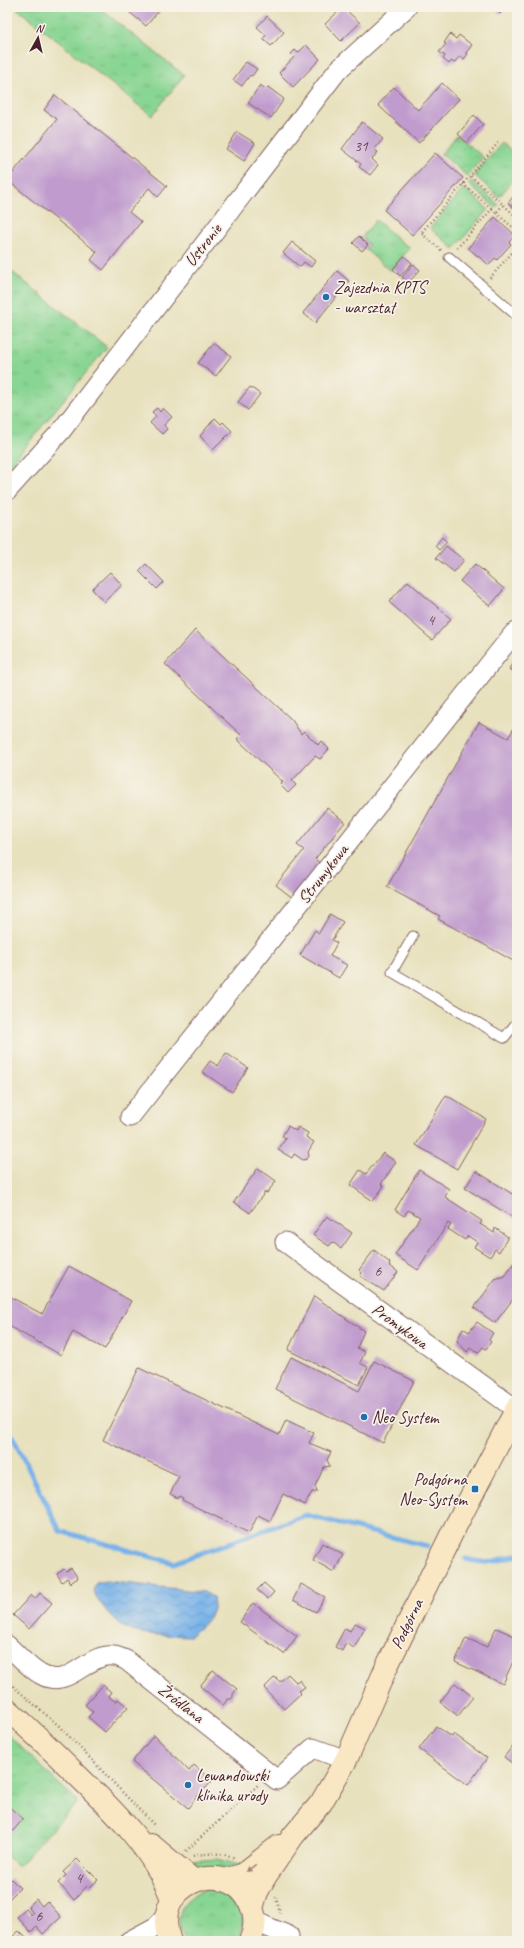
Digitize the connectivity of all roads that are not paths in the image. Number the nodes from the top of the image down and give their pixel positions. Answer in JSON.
{"nodes":[{"id":1,"x":407,"y":7,"type":"edge"},
{"id":2,"x":449,"y":257,"type":"road end"},
{"id":3,"x":517,"y":316,"type":"edge"},
{"id":4,"x":7,"y":491,"type":"edge"},
{"id":5,"x":517,"y":632,"type":"edge"},
{"id":6,"x":413,"y":936,"type":"dead end"},
{"id":7,"x":517,"y":1022,"type":"edge"},
{"id":8,"x":130,"y":1117,"type":"dead end"},
{"id":9,"x":285,"y":1242,"type":"dead end"},
{"id":10,"x":517,"y":1409,"type":"edge"},
{"id":11,"x":7,"y":1645,"type":"edge"},
{"id":12,"x":7,"y":1709,"type":"edge"},
{"id":13,"x":346,"y":1760,"type":"junction"},
{"id":14,"x":132,"y":1832,"type":"junction"},
{"id":15,"x":259,"y":1872,"type":"junction"},
{"id":16,"x":224,"y":1880,"type":"junction"},
{"id":17,"x":194,"y":1881,"type":"junction"},
{"id":18,"x":169,"y":1907,"type":"junction"},
{"id":19,"x":253,"y":1913,"type":"junction"},
{"id":20,"x":284,"y":1934,"type":"road end"},
{"id":21,"x":129,"y":1941,"type":"edge"},
{"id":22,"x":170,"y":1941,"type":"edge"},
{"id":23,"x":250,"y":1941,"type":"edge"}],
"edges":[{"from":1,"to":4,"type":"street","name":"Ustronie"},
{"from":2,"to":3,"type":"lane"},
{"from":5,"to":8,"type":"street","name":"Strumykowa"},
{"from":6,"to":7,"type":"lane"},
{"from":9,"to":10,"type":"street","name":"Promykowa"},
{"from":10,"to":13,"type":"main road","name":"Podgórna"},
{"from":11,"to":13,"type":"street","name":"Źródlana"},
{"from":12,"to":14,"type":"main road"},
{"from":13,"to":15,"type":"main road","name":"Podgórna"},
{"from":14,"to":17,"type":"main road"},
{"from":14,"to":18,"type":"main road"},
{"from":15,"to":16,"type":"main road","name":"Podgórna","one_way":true},
{"from":15,"to":19,"type":"main road","name":"Podgórna"},
{"from":16,"to":17,"type":"main road"},
{"from":16,"to":19,"type":"main road"},
{"from":17,"to":18,"type":"main road"},
{"from":18,"to":21,"type":"street"},
{"from":18,"to":22,"type":"main road"},
{"from":19,"to":20,"type":"street"},
{"from":19,"to":23,"type":"main road","name":"Podgórna"}]}
